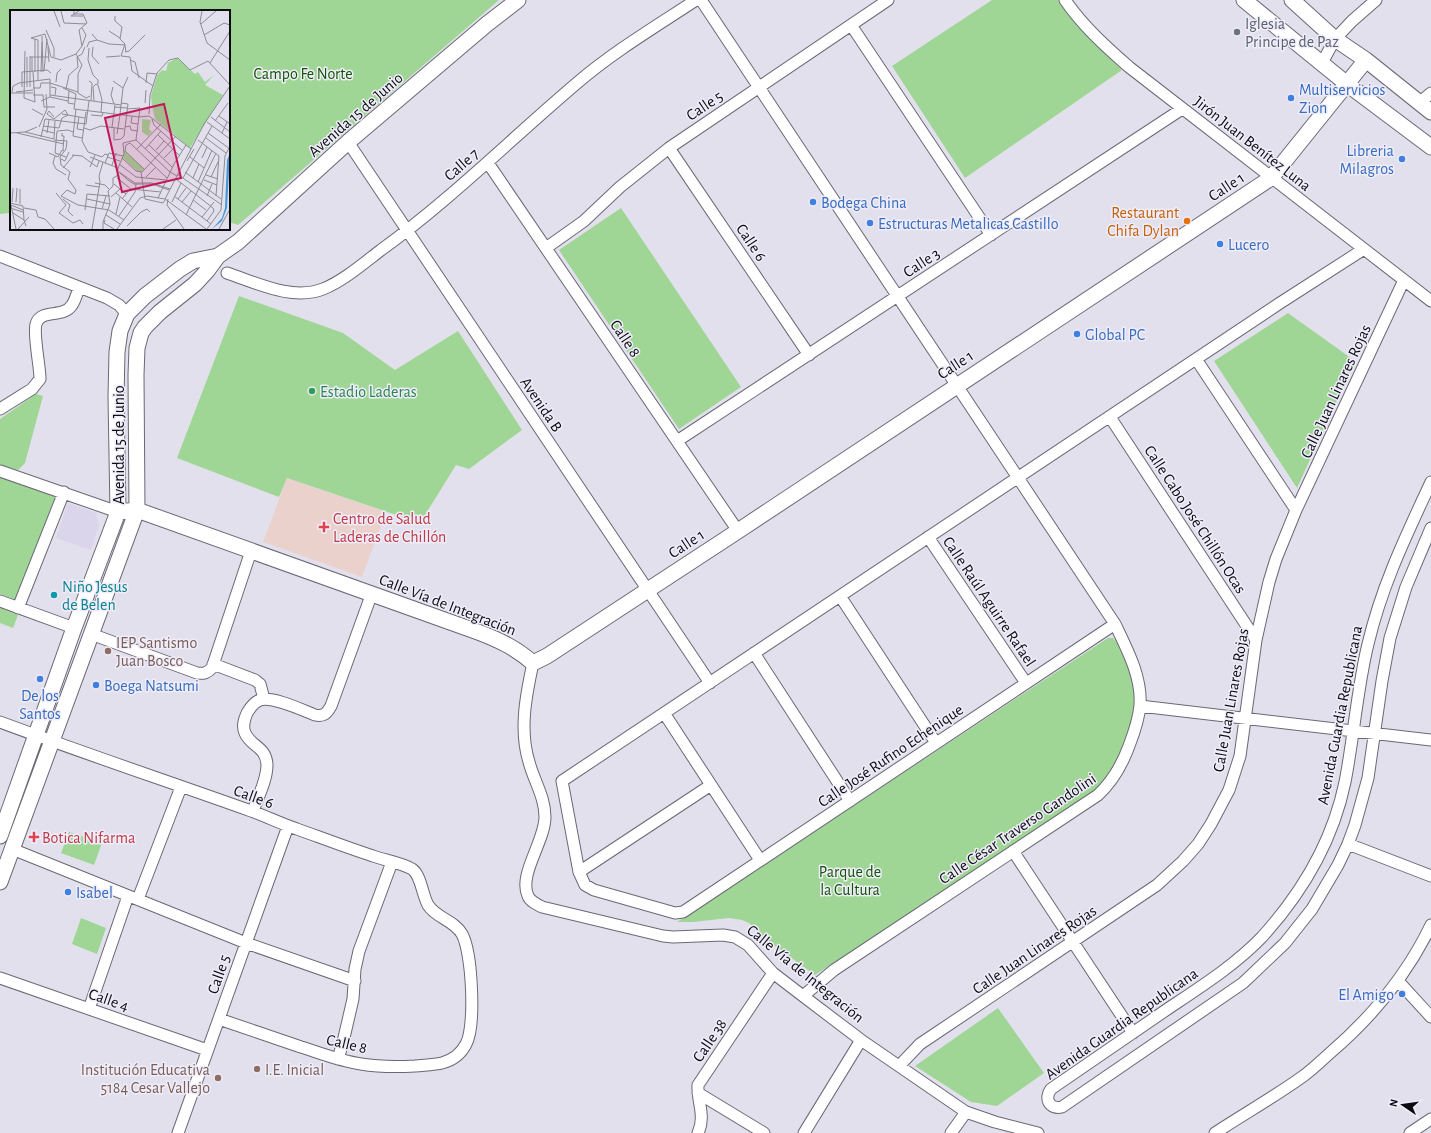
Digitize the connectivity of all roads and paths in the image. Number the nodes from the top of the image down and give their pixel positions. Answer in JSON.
{"nodes":[{"id":1,"x":518,"y":0,"type":"edge"},
{"id":2,"x":696,"y":0,"type":"edge"},
{"id":3,"x":701,"y":0,"type":"edge"},
{"id":4,"x":888,"y":0,"type":"edge"},
{"id":5,"x":1065,"y":0,"type":"edge"},
{"id":6,"x":1244,"y":0,"type":"edge"},
{"id":7,"x":1292,"y":0,"type":"edge"},
{"id":8,"x":1376,"y":0,"type":"edge"},
{"id":9,"x":851,"y":25,"type":"junction"},
{"id":10,"x":1335,"y":38,"type":"junction"},
{"id":11,"x":1366,"y":60,"type":"junction"},
{"id":12,"x":1322,"y":63,"type":"junction"},
{"id":13,"x":1348,"y":84,"type":"junction"},
{"id":14,"x":759,"y":87,"type":"junction"},
{"id":15,"x":1431,"y":93,"type":"edge"},
{"id":16,"x":1419,"y":103,"type":"junction"},
{"id":17,"x":1182,"y":109,"type":"junction"},
{"id":18,"x":1431,"y":112,"type":"edge"},
{"id":19,"x":348,"y":142,"type":"junction"},
{"id":20,"x":1431,"y":147,"type":"edge"},
{"id":21,"x":668,"y":148,"type":"junction"},
{"id":22,"x":488,"y":162,"type":"junction"},
{"id":23,"x":1271,"y":178,"type":"junction"},
{"id":24,"x":408,"y":231,"type":"junction"},
{"id":25,"x":991,"y":235,"type":"junction"},
{"id":26,"x":546,"y":248,"type":"junction"},
{"id":27,"x":1364,"y":249,"type":"junction"},
{"id":28,"x":0,"y":256,"type":"edge"},
{"id":29,"x":218,"y":256,"type":"junction"},
{"id":30,"x":227,"y":273,"type":"dead end"},
{"id":31,"x":1404,"y":280,"type":"junction"},
{"id":32,"x":79,"y":288,"type":"junction"},
{"id":33,"x":897,"y":297,"type":"junction"},
{"id":34,"x":1431,"y":301,"type":"edge"},
{"id":35,"x":127,"y":314,"type":"junction"},
{"id":36,"x":810,"y":355,"type":"junction"},
{"id":37,"x":1196,"y":359,"type":"junction"},
{"id":38,"x":956,"y":385,"type":"junction"},
{"id":39,"x":0,"y":409,"type":"edge"},
{"id":40,"x":1110,"y":417,"type":"junction"},
{"id":41,"x":677,"y":441,"type":"junction"},
{"id":42,"x":0,"y":471,"type":"edge"},
{"id":43,"x":1017,"y":478,"type":"junction"},
{"id":44,"x":1431,"y":482,"type":"edge"},
{"id":45,"x":64,"y":492,"type":"junction"},
{"id":46,"x":137,"y":510,"type":"junction"},
{"id":47,"x":1296,"y":510,"type":"junction"},
{"id":48,"x":118,"y":512,"type":"junction"},
{"id":49,"x":1431,"y":528,"type":"edge"},
{"id":50,"x":738,"y":531,"type":"junction"},
{"id":51,"x":928,"y":537,"type":"junction"},
{"id":52,"x":251,"y":551,"type":"junction"},
{"id":53,"x":648,"y":590,"type":"junction"},
{"id":54,"x":372,"y":594,"type":"junction"},
{"id":55,"x":840,"y":596,"type":"junction"},
{"id":56,"x":0,"y":601,"type":"edge"},
{"id":57,"x":18,"y":608,"type":"junction"},
{"id":58,"x":1114,"y":624,"type":"junction"},
{"id":59,"x":74,"y":628,"type":"junction"},
{"id":60,"x":91,"y":634,"type":"junction"},
{"id":61,"x":1256,"y":640,"type":"junction"},
{"id":62,"x":754,"y":653,"type":"junction"},
{"id":63,"x":533,"y":663,"type":"junction"},
{"id":64,"x":213,"y":664,"type":"junction"},
{"id":65,"x":710,"y":683,"type":"junction"},
{"id":66,"x":1026,"y":683,"type":"junction"},
{"id":67,"x":264,"y":700,"type":"junction"},
{"id":68,"x":1140,"y":706,"type":"junction"},
{"id":69,"x":664,"y":713,"type":"junction"},
{"id":70,"x":1245,"y":718,"type":"junction"},
{"id":71,"x":0,"y":722,"type":"edge"},
{"id":72,"x":1353,"y":731,"type":"junction"},
{"id":73,"x":1375,"y":734,"type":"junction"},
{"id":74,"x":36,"y":735,"type":"junction"},
{"id":75,"x":52,"y":740,"type":"junction"},
{"id":76,"x":1431,"y":740,"type":"edge"},
{"id":77,"x":936,"y":743,"type":"junction"},
{"id":78,"x":711,"y":785,"type":"junction"},
{"id":79,"x":181,"y":787,"type":"junction"},
{"id":80,"x":850,"y":800,"type":"junction"},
{"id":81,"x":253,"y":811,"type":"junction"},
{"id":82,"x":288,"y":826,"type":"junction"},
{"id":83,"x":0,"y":836,"type":"edge"},
{"id":84,"x":1348,"y":844,"type":"junction"},
{"id":85,"x":12,"y":849,"type":"junction"},
{"id":86,"x":1013,"y":851,"type":"junction"},
{"id":87,"x":760,"y":860,"type":"junction"},
{"id":88,"x":392,"y":862,"type":"junction"},
{"id":89,"x":579,"y":872,"type":"junction"},
{"id":90,"x":1431,"y":876,"type":"edge"},
{"id":91,"x":0,"y":882,"type":"edge"},
{"id":92,"x":133,"y":898,"type":"junction"},
{"id":93,"x":1431,"y":925,"type":"edge"},
{"id":94,"x":1073,"y":942,"type":"junction"},
{"id":95,"x":246,"y":943,"type":"junction"},
{"id":96,"x":773,"y":973,"type":"junction"},
{"id":97,"x":0,"y":978,"type":"edge"},
{"id":98,"x":355,"y":981,"type":"junction"},
{"id":99,"x":1398,"y":981,"type":"junction"},
{"id":100,"x":802,"y":996,"type":"junction"},
{"id":101,"x":89,"y":1009,"type":"junction"},
{"id":102,"x":1431,"y":1017,"type":"edge"},
{"id":103,"x":219,"y":1019,"type":"junction"},
{"id":104,"x":1133,"y":1033,"type":"junction"},
{"id":105,"x":861,"y":1040,"type":"junction"},
{"id":106,"x":466,"y":1045,"type":"joint"},
{"id":107,"x":208,"y":1050,"type":"junction"},
{"id":108,"x":338,"y":1059,"type":"junction"},
{"id":109,"x":899,"y":1066,"type":"junction"},
{"id":110,"x":698,"y":1093,"type":"junction"},
{"id":111,"x":966,"y":1112,"type":"junction"},
{"id":112,"x":1431,"y":1119,"type":"edge"},
{"id":113,"x":178,"y":1133,"type":"edge"},
{"id":114,"x":698,"y":1133,"type":"edge"},
{"id":115,"x":764,"y":1133,"type":"edge"},
{"id":116,"x":804,"y":1133,"type":"edge"},
{"id":117,"x":951,"y":1133,"type":"edge"},
{"id":118,"x":1038,"y":1133,"type":"edge"},
{"id":119,"x":1215,"y":1133,"type":"edge"},
{"id":120,"x":1410,"y":1133,"type":"edge"}],
"edges":[{"from":1,"to":19,"type":"street","name":"Avenida 15 de Junio"},
{"from":2,"to":22,"type":"street","name":"Calle 7"},
{"from":3,"to":14,"type":"street","name":"Calle César Traverso Gandolini"},
{"from":4,"to":9,"type":"street","name":"Calle 5"},
{"from":5,"to":17,"type":"street","name":"Jirón Juan Benítez Luna"},
{"from":6,"to":12,"type":"street"},
{"from":7,"to":10,"type":"street"},
{"from":8,"to":10,"type":"street"},
{"from":9,"to":14,"type":"street","name":"Calle 5"},
{"from":9,"to":25,"type":"street"},
{"from":10,"to":11,"type":"street"},
{"from":10,"to":12,"type":"street"},
{"from":11,"to":13,"type":"street","name":"Calle 1"},
{"from":11,"to":16,"type":"street"},
{"from":12,"to":13,"type":"street"},
{"from":13,"to":20,"type":"street"},
{"from":13,"to":23,"type":"street","name":"Calle 1"},
{"from":14,"to":21,"type":"street","name":"Calle 5"},
{"from":14,"to":33,"type":"street","name":"Calle César Traverso Gandolini"},
{"from":15,"to":16,"type":"street"},
{"from":16,"to":18,"type":"street"},
{"from":17,"to":23,"type":"street","name":"Jirón Juan Benítez Luna"},
{"from":17,"to":25,"type":"street","name":"Calle 3"},
{"from":19,"to":24,"type":"street","name":"Avenida B"},
{"from":19,"to":29,"type":"street","name":"Avenida 15 de Junio"},
{"from":21,"to":26,"type":"street","name":"Calle 5"},
{"from":21,"to":36,"type":"street","name":"Calle 6"},
{"from":22,"to":24,"type":"street","name":"Calle 7"},
{"from":22,"to":26,"type":"street","name":"Calle 8"},
{"from":23,"to":27,"type":"street","name":"Jirón Juan Benítez Luna"},
{"from":23,"to":38,"type":"street","name":"Calle 1"},
{"from":24,"to":30,"type":"street","name":"Calle 7"},
{"from":24,"to":53,"type":"street","name":"Avenida B"},
{"from":25,"to":33,"type":"street","name":"Calle 3"},
{"from":26,"to":41,"type":"street","name":"Calle 8"},
{"from":27,"to":31,"type":"street","name":"Jirón Juan Benítez Luna"},
{"from":27,"to":37,"type":"street"},
{"from":28,"to":32,"type":"street"},
{"from":29,"to":35,"type":"street","name":"Avenida 15 de Junio"},
{"from":29,"to":46,"type":"street","name":"Avenida 15 de Junio"},
{"from":31,"to":34,"type":"street","name":"Jirón Juan Benítez Luna"},
{"from":31,"to":47,"type":"street","name":"Calle Juan Linares Rojas"},
{"from":32,"to":35,"type":"street"},
{"from":32,"to":39,"type":"street"},
{"from":33,"to":36,"type":"street","name":"Calle 3"},
{"from":33,"to":38,"type":"street","name":"Calle César Traverso Gandolini"},
{"from":35,"to":48,"type":"street","name":"Avenida 15 de Junio"},
{"from":36,"to":41,"type":"street","name":"Calle 3"},
{"from":37,"to":40,"type":"street"},
{"from":37,"to":47,"type":"street"},
{"from":38,"to":43,"type":"street","name":"Calle César Traverso Gandolini"},
{"from":38,"to":50,"type":"street","name":"Calle 1"},
{"from":40,"to":43,"type":"street"},
{"from":40,"to":61,"type":"street","name":"Calle Cabo José Chillón Ocas"},
{"from":41,"to":50,"type":"street","name":"Calle 8"},
{"from":42,"to":45,"type":"street","name":"Calle Vía de Integración"},
{"from":43,"to":51,"type":"street"},
{"from":43,"to":58,"type":"street","name":"Calle César Traverso Gandolini"},
{"from":44,"to":72,"type":"street","name":"Avenida Guardia Republicana"},
{"from":45,"to":48,"type":"street","name":"Calle Vía de Integración"},
{"from":45,"to":57,"type":"street"},
{"from":46,"to":48,"type":"street","name":"Calle Vía de Integración"},
{"from":46,"to":52,"type":"street","name":"Calle Vía de Integración"},
{"from":46,"to":60,"type":"street","name":"Avenida 15 de Junio"},
{"from":47,"to":61,"type":"street","name":"Calle Juan Linares Rojas"},
{"from":48,"to":59,"type":"street","name":"Avenida 15 de Junio"},
{"from":49,"to":73,"type":"street","name":"Avenida Guardia Republicana"},
{"from":50,"to":53,"type":"street","name":"Calle 1"},
{"from":51,"to":55,"type":"street"},
{"from":51,"to":66,"type":"street","name":"Calle Raúl Aguirre Rafael"},
{"from":52,"to":54,"type":"street","name":"Calle Vía de Integración"},
{"from":52,"to":64,"type":"street"},
{"from":53,"to":63,"type":"street","name":"Calle 1"},
{"from":53,"to":65,"type":"street","name":"Avenida B"},
{"from":54,"to":63,"type":"street","name":"Calle Vía de Integración"},
{"from":54,"to":67,"type":"street"},
{"from":55,"to":62,"type":"street"},
{"from":55,"to":77,"type":"street"},
{"from":56,"to":57,"type":"street"},
{"from":57,"to":59,"type":"street"},
{"from":58,"to":66,"type":"street","name":"Calle José Rufino Echenique"},
{"from":58,"to":68,"type":"street","name":"Calle César Traverso Gandolini"},
{"from":59,"to":74,"type":"street","name":"Avenida 15 de Junio"},
{"from":60,"to":64,"type":"street"},
{"from":60,"to":75,"type":"street","name":"Avenida 15 de Junio"},
{"from":61,"to":70,"type":"street","name":"Calle Juan Linares Rojas"},
{"from":62,"to":65,"type":"street"},
{"from":62,"to":80,"type":"street"},
{"from":63,"to":96,"type":"street","name":"Calle Vía de Integración"},
{"from":64,"to":67,"type":"street"},
{"from":65,"to":69,"type":"street"},
{"from":66,"to":77,"type":"street","name":"Calle José Rufino Echenique"},
{"from":67,"to":81,"type":"street"},
{"from":68,"to":70,"type":"street"},
{"from":68,"to":86,"type":"street","name":"Calle César Traverso Gandolini"},
{"from":69,"to":78,"type":"street"},
{"from":69,"to":89,"type":"street"},
{"from":70,"to":72,"type":"street"},
{"from":70,"to":94,"type":"street","name":"Calle Juan Linares Rojas"},
{"from":71,"to":74,"type":"street","name":"Calle 6"},
{"from":72,"to":73,"type":"street"},
{"from":72,"to":104,"type":"street","name":"Avenida Guardia Republicana"},
{"from":73,"to":76,"type":"street"},
{"from":73,"to":84,"type":"street","name":"Avenida Guardia Republicana"},
{"from":74,"to":75,"type":"street","name":"Calle 6"},
{"from":74,"to":83,"type":"street","name":"Avenida 15 de Junio"},
{"from":75,"to":79,"type":"street","name":"Calle 6"},
{"from":75,"to":85,"type":"street","name":"Avenida 15 de Junio"},
{"from":77,"to":80,"type":"street","name":"Calle José Rufino Echenique"},
{"from":78,"to":87,"type":"street"},
{"from":78,"to":89,"type":"street"},
{"from":79,"to":81,"type":"street","name":"Calle 6"},
{"from":79,"to":92,"type":"street"},
{"from":80,"to":87,"type":"street","name":"Calle José Rufino Echenique"},
{"from":81,"to":82,"type":"street","name":"Calle 6"},
{"from":82,"to":88,"type":"street","name":"Calle 6"},
{"from":82,"to":95,"type":"street","name":"Calle 5"},
{"from":84,"to":90,"type":"street"},
{"from":84,"to":104,"type":"street","name":"Avenida Guardia Republicana"},
{"from":85,"to":91,"type":"street","name":"Avenida 15 de Junio"},
{"from":85,"to":92,"type":"street"},
{"from":86,"to":94,"type":"street"},
{"from":86,"to":100,"type":"street","name":"Calle César Traverso Gandolini"},
{"from":87,"to":89,"type":"street","name":"Calle José Rufino Echenique"},
{"from":88,"to":98,"type":"street"},
{"from":88,"to":106,"type":"street","name":"Calle 6"},
{"from":92,"to":95,"type":"street"},
{"from":92,"to":101,"type":"street"},
{"from":93,"to":99,"type":"street"},
{"from":94,"to":104,"type":"street"},
{"from":94,"to":109,"type":"street","name":"Calle Juan Linares Rojas"},
{"from":95,"to":98,"type":"street"},
{"from":95,"to":103,"type":"street","name":"Calle 5"},
{"from":96,"to":100,"type":"street","name":"Calle Vía de Integración"},
{"from":96,"to":110,"type":"street","name":"Calle 38"},
{"from":97,"to":101,"type":"street","name":"Calle 4"},
{"from":98,"to":108,"type":"street"},
{"from":99,"to":102,"type":"street"},
{"from":99,"to":119,"type":"street"},
{"from":100,"to":105,"type":"street","name":"Calle Vía de Integración"},
{"from":101,"to":107,"type":"street","name":"Calle 4"},
{"from":103,"to":107,"type":"street","name":"Calle 5"},
{"from":103,"to":108,"type":"street","name":"Calle 8"},
{"from":105,"to":109,"type":"street","name":"Calle Vía de Integración"},
{"from":105,"to":116,"type":"street"},
{"from":106,"to":108,"type":"street","name":"Calle 8"},
{"from":107,"to":113,"type":"street","name":"Calle 5"},
{"from":109,"to":111,"type":"street","name":"Calle Vía de Integración"},
{"from":110,"to":114,"type":"street"},
{"from":110,"to":115,"type":"street"},
{"from":111,"to":117,"type":"street"},
{"from":111,"to":118,"type":"street","name":"Calle Vía de Integración"},
{"from":112,"to":120,"type":"street"}]}
